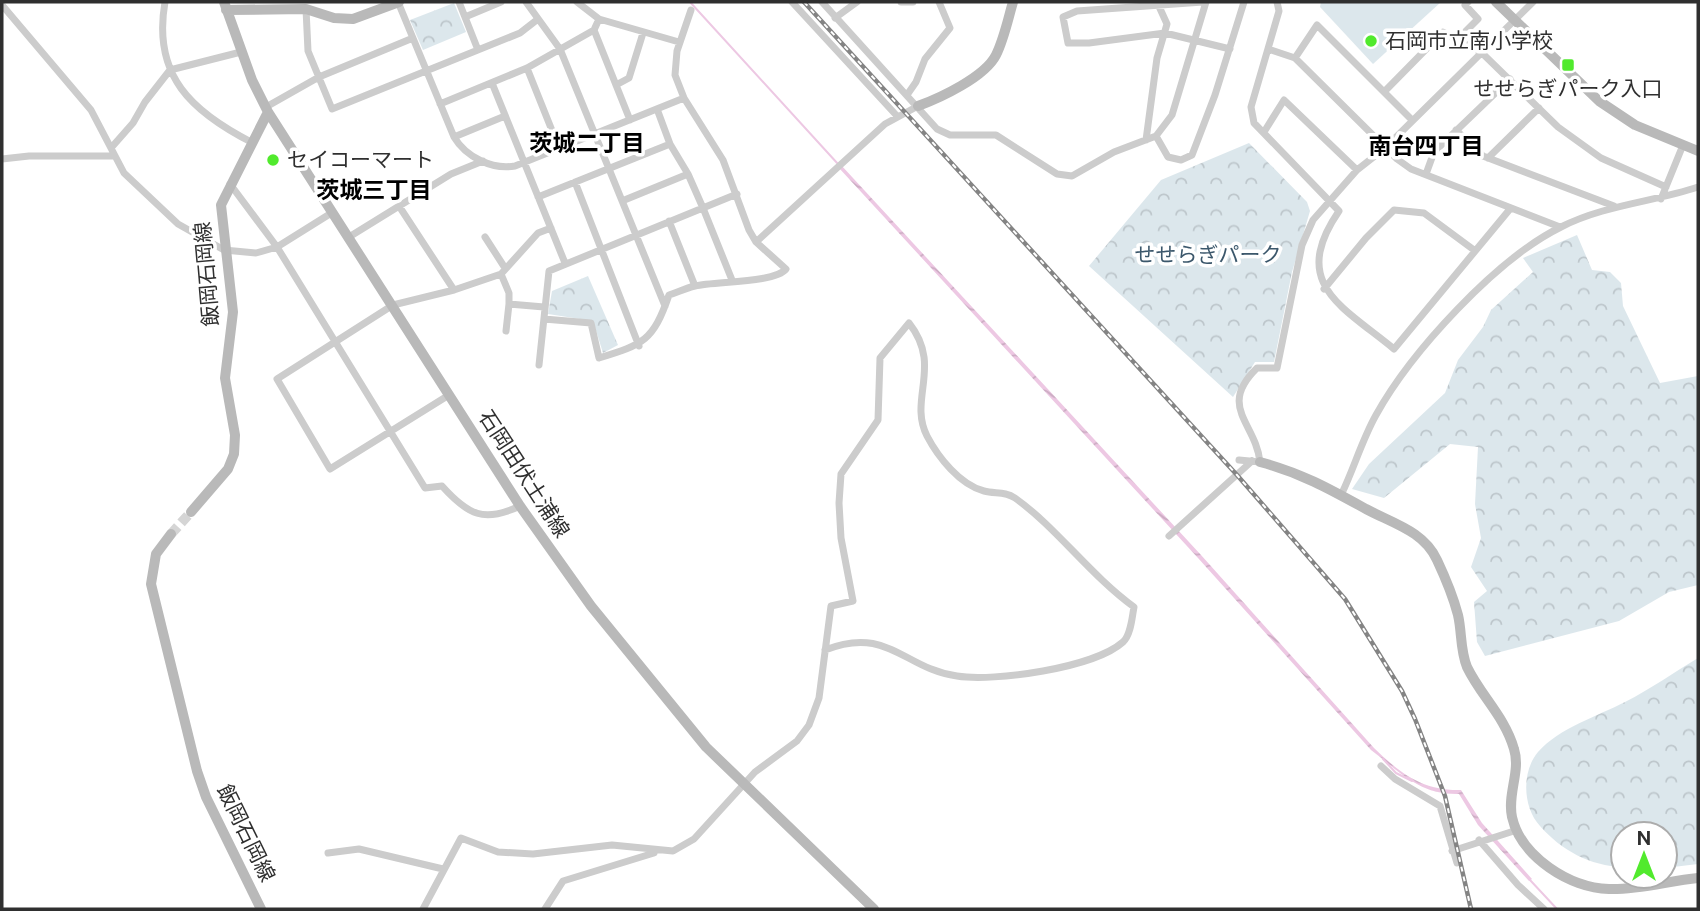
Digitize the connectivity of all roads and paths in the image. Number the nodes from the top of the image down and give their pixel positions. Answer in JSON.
{"nodes":[{"id":1,"x":165,"y":2,"type":"edge"},
{"id":2,"x":398,"y":2,"type":"edge"},
{"id":3,"x":459,"y":2,"type":"edge"},
{"id":4,"x":500,"y":2,"type":"edge"},
{"id":5,"x":526,"y":2,"type":"edge"},
{"id":6,"x":577,"y":2,"type":"edge"},
{"id":7,"x":792,"y":2,"type":"edge"},
{"id":8,"x":822,"y":2,"type":"edge"},
{"id":9,"x":857,"y":2,"type":"edge"},
{"id":10,"x":901,"y":2,"type":"edge"},
{"id":11,"x":913,"y":2,"type":"edge"},
{"id":12,"x":939,"y":2,"type":"edge"},
{"id":13,"x":1013,"y":2,"type":"edge"},
{"id":14,"x":1204,"y":2,"type":"edge"},
{"id":15,"x":1244,"y":2,"type":"edge"},
{"id":16,"x":1277,"y":2,"type":"edge"},
{"id":17,"x":1468,"y":2,"type":"edge"},
{"id":18,"x":1496,"y":2,"type":"edge"},
{"id":19,"x":1533,"y":2,"type":"edge"},
{"id":20,"x":1157,"y":3,"type":"edge"},
{"id":21,"x":2,"y":5,"type":"edge"},
{"id":22,"x":292,"y":5,"type":"edge"},
{"id":23,"x":225,"y":6,"type":"edge"},
{"id":24,"x":306,"y":9,"type":"junction"},
{"id":25,"x":691,"y":10,"type":"dead end"},
{"id":26,"x":465,"y":17,"type":"junction"},
{"id":27,"x":835,"y":18,"type":"junction"},
{"id":28,"x":538,"y":19,"type":"junction"},
{"id":29,"x":599,"y":19,"type":"junction"},
{"id":30,"x":1514,"y":20,"type":"junction"},
{"id":31,"x":594,"y":30,"type":"junction"},
{"id":32,"x":642,"y":33,"type":"junction"},
{"id":33,"x":1166,"y":33,"type":"junction"},
{"id":34,"x":413,"y":38,"type":"junction"},
{"id":35,"x":1195,"y":38,"type":"junction"},
{"id":36,"x":1458,"y":39,"type":"junction"},
{"id":37,"x":679,"y":42,"type":"junction"},
{"id":38,"x":560,"y":49,"type":"junction"},
{"id":39,"x":1230,"y":49,"type":"junction"},
{"id":40,"x":1268,"y":49,"type":"junction"},
{"id":41,"x":478,"y":50,"type":"junction"},
{"id":42,"x":241,"y":52,"type":"junction"},
{"id":43,"x":1482,"y":52,"type":"junction"},
{"id":44,"x":1295,"y":58,"type":"junction"},
{"id":45,"x":527,"y":68,"type":"junction"},
{"id":46,"x":170,"y":70,"type":"junction"},
{"id":47,"x":426,"y":71,"type":"junction"},
{"id":48,"x":319,"y":76,"type":"junction"},
{"id":49,"x":1510,"y":79,"type":"junction"},
{"id":50,"x":492,"y":83,"type":"junction"},
{"id":51,"x":616,"y":85,"type":"junction"},
{"id":52,"x":1384,"y":92,"type":"junction"},
{"id":53,"x":907,"y":95,"type":"junction"},
{"id":54,"x":684,"y":98,"type":"junction"},
{"id":55,"x":440,"y":104,"type":"junction"},
{"id":56,"x":918,"y":106,"type":"junction"},
{"id":57,"x":1539,"y":108,"type":"junction"},
{"id":58,"x":657,"y":109,"type":"junction"},
{"id":59,"x":267,"y":110,"type":"junction"},
{"id":60,"x":505,"y":116,"type":"junction"},
{"id":61,"x":897,"y":116,"type":"junction"},
{"id":62,"x":630,"y":120,"type":"junction"},
{"id":63,"x":1412,"y":120,"type":"junction"},
{"id":64,"x":1456,"y":130,"type":"junction"},
{"id":65,"x":1264,"y":132,"type":"junction"},
{"id":66,"x":594,"y":134,"type":"junction"},
{"id":67,"x":1156,"y":136,"type":"junction"},
{"id":68,"x":454,"y":137,"type":"junction"},
{"id":69,"x":1146,"y":140,"type":"junction"},
{"id":70,"x":253,"y":143,"type":"junction"},
{"id":71,"x":670,"y":144,"type":"junction"},
{"id":72,"x":1683,"y":145,"type":"junction"},
{"id":73,"x":111,"y":148,"type":"junction"},
{"id":74,"x":559,"y":148,"type":"junction"},
{"id":75,"x":1385,"y":148,"type":"junction"},
{"id":76,"x":1698,"y":151,"type":"edge"},
{"id":77,"x":115,"y":156,"type":"junction"},
{"id":78,"x":1488,"y":158,"type":"junction"},
{"id":79,"x":2,"y":159,"type":"edge"},
{"id":80,"x":483,"y":161,"type":"junction"},
{"id":81,"x":524,"y":163,"type":"junction"},
{"id":82,"x":608,"y":168,"type":"junction"},
{"id":83,"x":1357,"y":170,"type":"junction"},
{"id":84,"x":688,"y":174,"type":"junction"},
{"id":85,"x":1426,"y":174,"type":"junction"},
{"id":86,"x":575,"y":182,"type":"junction"},
{"id":87,"x":230,"y":184,"type":"junction"},
{"id":88,"x":1666,"y":187,"type":"junction"},
{"id":89,"x":1698,"y":187,"type":"edge"},
{"id":90,"x":737,"y":194,"type":"junction"},
{"id":91,"x":538,"y":197,"type":"junction"},
{"id":92,"x":1661,"y":199,"type":"junction"},
{"id":93,"x":1332,"y":200,"type":"junction"},
{"id":94,"x":622,"y":201,"type":"junction"},
{"id":95,"x":399,"y":206,"type":"junction"},
{"id":96,"x":1615,"y":206,"type":"junction"},
{"id":97,"x":703,"y":208,"type":"junction"},
{"id":98,"x":1510,"y":209,"type":"junction"},
{"id":99,"x":332,"y":212,"type":"junction"},
{"id":100,"x":669,"y":221,"type":"junction"},
{"id":101,"x":1560,"y":227,"type":"junction"},
{"id":102,"x":551,"y":228,"type":"junction"},
{"id":103,"x":636,"y":235,"type":"junction"},
{"id":104,"x":349,"y":237,"type":"junction"},
{"id":105,"x":485,"y":237,"type":"dead end"},
{"id":106,"x":757,"y":242,"type":"junction"},
{"id":107,"x":277,"y":247,"type":"junction"},
{"id":108,"x":601,"y":249,"type":"junction"},
{"id":109,"x":224,"y":250,"type":"junction"},
{"id":110,"x":1475,"y":250,"type":"junction"},
{"id":111,"x":565,"y":263,"type":"junction"},
{"id":112,"x":503,"y":271,"type":"junction"},
{"id":113,"x":732,"y":280,"type":"junction"},
{"id":114,"x":695,"y":286,"type":"junction"},
{"id":115,"x":1324,"y":289,"type":"junction"},
{"id":116,"x":454,"y":290,"type":"junction"},
{"id":117,"x":509,"y":304,"type":"junction"},
{"id":118,"x":393,"y":305,"type":"junction"},
{"id":119,"x":544,"y":307,"type":"junction"},
{"id":120,"x":665,"y":307,"type":"junction"},
{"id":121,"x":544,"y":319,"type":"junction"},
{"id":122,"x":506,"y":331,"type":"dead end"},
{"id":123,"x":334,"y":341,"type":"junction"},
{"id":124,"x":639,"y":346,"type":"junction"},
{"id":125,"x":539,"y":365,"type":"dead end"},
{"id":126,"x":449,"y":395,"type":"junction"},
{"id":127,"x":390,"y":432,"type":"junction"},
{"id":128,"x":1240,"y":460,"type":"dead end"},
{"id":129,"x":1256,"y":462,"type":"junction"},
{"id":130,"x":1342,"y":493,"type":"junction"},
{"id":131,"x":520,"y":506,"type":"junction"},
{"id":132,"x":191,"y":512,"type":"tunnel mouth"},
{"id":133,"x":171,"y":534,"type":"tunnel mouth"},
{"id":134,"x":1170,"y":534,"type":"dead end"},
{"id":135,"x":825,"y":650,"type":"junction"},
{"id":136,"x":1381,"y":766,"type":"dead end"},
{"id":137,"x":745,"y":786,"type":"junction"},
{"id":138,"x":1517,"y":830,"type":"junction"},
{"id":139,"x":1481,"y":839,"type":"junction"},
{"id":140,"x":1452,"y":851,"type":"junction"},
{"id":141,"x":658,"y":852,"type":"junction"},
{"id":142,"x":328,"y":853,"type":"dead end"},
{"id":143,"x":1457,"y":863,"type":"dead end"},
{"id":144,"x":443,"y":869,"type":"junction"},
{"id":145,"x":1698,"y":877,"type":"edge"},
{"id":146,"x":261,"y":909,"type":"edge"},
{"id":147,"x":423,"y":909,"type":"edge"},
{"id":148,"x":545,"y":909,"type":"edge"},
{"id":149,"x":874,"y":909,"type":"edge"},
{"id":150,"x":1544,"y":909,"type":"edge"}],
"edges":[{"from":1,"to":46,"type":"street"},
{"from":2,"to":24,"type":"main road"},
{"from":2,"to":34,"type":"street"},
{"from":3,"to":26,"type":"street"},
{"from":4,"to":26,"type":"street"},
{"from":5,"to":28,"type":"street"},
{"from":6,"to":29,"type":"street"},
{"from":7,"to":61,"type":"street"},
{"from":8,"to":27,"type":"street"},
{"from":9,"to":27,"type":"street"},
{"from":10,"to":11,"type":"street"},
{"from":12,"to":53,"type":"street"},
{"from":13,"to":56,"type":"main road"},
{"from":14,"to":20,"type":"street"},
{"from":14,"to":35,"type":"street"},
{"from":15,"to":39,"type":"street"},
{"from":16,"to":40,"type":"street"},
{"from":17,"to":36,"type":"street"},
{"from":18,"to":30,"type":"main road"},
{"from":19,"to":30,"type":"street"},
{"from":20,"to":33,"type":"street"},
{"from":20,"to":33,"type":"street"},
{"from":21,"to":73,"type":"street"},
{"from":22,"to":23,"type":"main road"},
{"from":22,"to":24,"type":"main road"},
{"from":23,"to":42,"type":"main road","name":"石岡田伏土浦線"},
{"from":24,"to":48,"type":"street"},
{"from":25,"to":37,"type":"street"},
{"from":26,"to":41,"type":"street"},
{"from":27,"to":53,"type":"street"},
{"from":28,"to":38,"type":"street"},
{"from":28,"to":41,"type":"street"},
{"from":29,"to":31,"type":"street"},
{"from":29,"to":32,"type":"street"},
{"from":30,"to":43,"type":"street"},
{"from":30,"to":72,"type":"main road"},
{"from":31,"to":38,"type":"street"},
{"from":31,"to":51,"type":"street"},
{"from":32,"to":37,"type":"street"},
{"from":32,"to":51,"type":"street"},
{"from":33,"to":35,"type":"street"},
{"from":33,"to":69,"type":"street"},
{"from":34,"to":47,"type":"street"},
{"from":34,"to":48,"type":"street"},
{"from":35,"to":39,"type":"street"},
{"from":35,"to":67,"type":"street"},
{"from":36,"to":43,"type":"street"},
{"from":36,"to":52,"type":"street"},
{"from":37,"to":54,"type":"street"},
{"from":38,"to":45,"type":"street"},
{"from":38,"to":66,"type":"street"},
{"from":39,"to":67,"type":"street"},
{"from":40,"to":44,"type":"street"},
{"from":40,"to":65,"type":"street"},
{"from":41,"to":47,"type":"street"},
{"from":42,"to":46,"type":"street"},
{"from":42,"to":59,"type":"main road","name":"石岡田伏土浦線"},
{"from":43,"to":49,"type":"street"},
{"from":43,"to":63,"type":"street"},
{"from":44,"to":52,"type":"street"},
{"from":44,"to":75,"type":"street"},
{"from":45,"to":50,"type":"street"},
{"from":45,"to":74,"type":"street"},
{"from":46,"to":70,"type":"street"},
{"from":46,"to":73,"type":"street"},
{"from":47,"to":48,"type":"street"},
{"from":47,"to":55,"type":"street"},
{"from":48,"to":59,"type":"street"},
{"from":49,"to":57,"type":"street"},
{"from":49,"to":64,"type":"street"},
{"from":50,"to":55,"type":"street"},
{"from":50,"to":60,"type":"street"},
{"from":51,"to":62,"type":"street"},
{"from":52,"to":63,"type":"street"},
{"from":53,"to":56,"type":"street"},
{"from":54,"to":58,"type":"street"},
{"from":54,"to":90,"type":"street"},
{"from":55,"to":68,"type":"street"},
{"from":56,"to":61,"type":"street"},
{"from":56,"to":69,"type":"street"},
{"from":57,"to":78,"type":"street"},
{"from":57,"to":88,"type":"street"},
{"from":58,"to":62,"type":"street"},
{"from":58,"to":71,"type":"street"},
{"from":59,"to":70,"type":"main road","name":"飯岡石岡線"},
{"from":59,"to":99,"type":"main road","name":"石岡田伏土浦線"},
{"from":60,"to":68,"type":"street"},
{"from":60,"to":81,"type":"street"},
{"from":61,"to":106,"type":"street"},
{"from":62,"to":66,"type":"street"},
{"from":63,"to":75,"type":"street"},
{"from":64,"to":78,"type":"street"},
{"from":64,"to":85,"type":"street"},
{"from":65,"to":83,"type":"street"},
{"from":65,"to":93,"type":"street"},
{"from":66,"to":74,"type":"street"},
{"from":66,"to":82,"type":"street"},
{"from":67,"to":69,"type":"street"},
{"from":68,"to":80,"type":"street"},
{"from":70,"to":87,"type":"main road","name":"飯岡石岡線"},
{"from":71,"to":82,"type":"street"},
{"from":71,"to":84,"type":"street"},
{"from":72,"to":76,"type":"main road"},
{"from":72,"to":88,"type":"street"},
{"from":73,"to":77,"type":"street"},
{"from":74,"to":81,"type":"street"},
{"from":75,"to":83,"type":"street"},
{"from":75,"to":85,"type":"street"},
{"from":77,"to":79,"type":"street"},
{"from":77,"to":109,"type":"street"},
{"from":78,"to":96,"type":"street"},
{"from":80,"to":81,"type":"street"},
{"from":80,"to":95,"type":"street"},
{"from":81,"to":91,"type":"street"},
{"from":82,"to":86,"type":"street"},
{"from":82,"to":94,"type":"street"},
{"from":83,"to":93,"type":"street"},
{"from":84,"to":94,"type":"street"},
{"from":84,"to":97,"type":"street"},
{"from":85,"to":98,"type":"street"},
{"from":86,"to":91,"type":"street"},
{"from":86,"to":108,"type":"street"},
{"from":87,"to":107,"type":"street"},
{"from":87,"to":109,"type":"main road","name":"飯岡石岡線"},
{"from":88,"to":92,"type":"street"},
{"from":89,"to":92,"type":"street"},
{"from":90,"to":97,"type":"street"},
{"from":90,"to":106,"type":"street"},
{"from":91,"to":102,"type":"street"},
{"from":92,"to":96,"type":"street"},
{"from":93,"to":115,"type":"street"},
{"from":93,"to":129,"type":"street"},
{"from":94,"to":103,"type":"street"},
{"from":95,"to":104,"type":"street"},
{"from":95,"to":116,"type":"street"},
{"from":96,"to":101,"type":"street"},
{"from":97,"to":100,"type":"street"},
{"from":97,"to":113,"type":"street"},
{"from":98,"to":101,"type":"street"},
{"from":98,"to":110,"type":"street"},
{"from":99,"to":104,"type":"main road","name":"石岡田伏土浦線"},
{"from":99,"to":107,"type":"street"},
{"from":100,"to":103,"type":"street"},
{"from":100,"to":114,"type":"street"},
{"from":101,"to":130,"type":"street"},
{"from":102,"to":111,"type":"street"},
{"from":102,"to":112,"type":"street"},
{"from":103,"to":108,"type":"street"},
{"from":103,"to":120,"type":"street"},
{"from":104,"to":118,"type":"main road","name":"石岡田伏土浦線"},
{"from":105,"to":112,"type":"street"},
{"from":106,"to":113,"type":"street"},
{"from":107,"to":109,"type":"street"},
{"from":107,"to":123,"type":"street"},
{"from":108,"to":111,"type":"street"},
{"from":108,"to":124,"type":"street"},
{"from":109,"to":132,"type":"main road","name":"飯岡石岡線"},
{"from":110,"to":115,"type":"street"},
{"from":110,"to":115,"type":"street"},
{"from":111,"to":119,"type":"street"},
{"from":112,"to":116,"type":"street"},
{"from":112,"to":117,"type":"street"},
{"from":113,"to":114,"type":"street"},
{"from":114,"to":120,"type":"street"},
{"from":116,"to":118,"type":"street"},
{"from":117,"to":119,"type":"street"},
{"from":117,"to":122,"type":"street"},
{"from":118,"to":123,"type":"street"},
{"from":118,"to":126,"type":"main road","name":"石岡田伏土浦線"},
{"from":119,"to":121,"type":"street"},
{"from":120,"to":124,"type":"street"},
{"from":121,"to":124,"type":"street"},
{"from":121,"to":125,"type":"street"},
{"from":123,"to":127,"type":"street"},
{"from":123,"to":127,"type":"street"},
{"from":126,"to":127,"type":"street"},
{"from":126,"to":131,"type":"main road","name":"石岡田伏土浦線"},
{"from":127,"to":131,"type":"street"},
{"from":128,"to":129,"type":"street"},
{"from":129,"to":130,"type":"main road"},
{"from":129,"to":134,"type":"street"},
{"from":130,"to":138,"type":"main road"},
{"from":131,"to":137,"type":"main road","name":"石岡田伏土浦線"},
{"from":133,"to":146,"type":"main road","name":"飯岡石岡線"},
{"from":135,"to":135,"type":"street"},
{"from":135,"to":137,"type":"street"},
{"from":136,"to":140,"type":"street"},
{"from":137,"to":141,"type":"street"},
{"from":137,"to":149,"type":"main road","name":"石岡田伏土浦線"},
{"from":138,"to":139,"type":"street"},
{"from":138,"to":145,"type":"main road"},
{"from":139,"to":140,"type":"street"},
{"from":139,"to":150,"type":"street"},
{"from":140,"to":143,"type":"street"},
{"from":141,"to":144,"type":"street"},
{"from":141,"to":148,"type":"street"},
{"from":142,"to":144,"type":"street"},
{"from":144,"to":147,"type":"street"}]}
